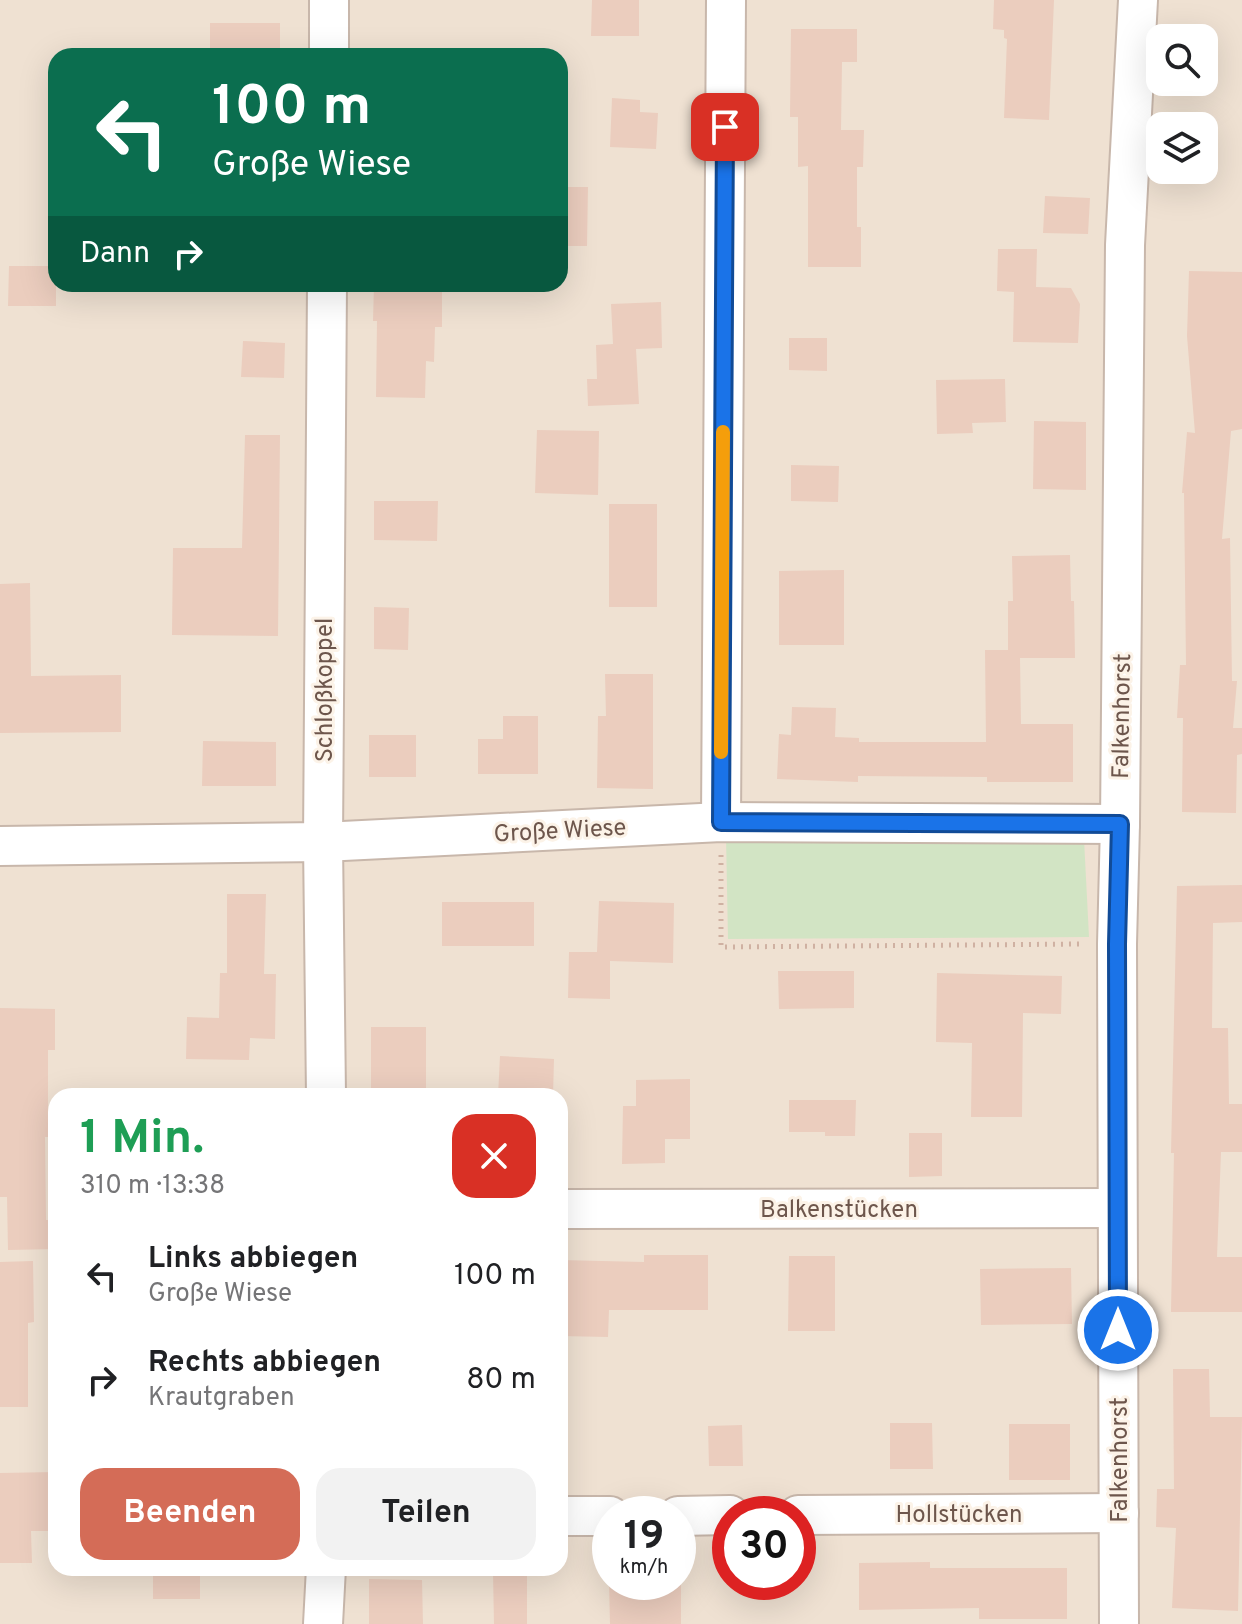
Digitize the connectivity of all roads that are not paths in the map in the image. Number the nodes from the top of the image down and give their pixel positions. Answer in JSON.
{"nodes":[{"id":1,"x":329,"y":0,"type":"edge"},
{"id":2,"x":726,"y":0,"type":"edge"},
{"id":3,"x":1138,"y":0,"type":"edge"},
{"id":4,"x":329,"y":48,"type":"edge"},
{"id":5,"x":327,"y":292,"type":"edge"},
{"id":6,"x":721,"y":822,"type":"junction"},
{"id":7,"x":1120,"y":824,"type":"junction"},
{"id":8,"x":323,"y":842,"type":"junction"},
{"id":9,"x":0,"y":846,"type":"edge"},
{"id":10,"x":326,"y":1088,"type":"edge"},
{"id":11,"x":1117,"y":1208,"type":"junction"},
{"id":12,"x":568,"y":1209,"type":"edge"},
{"id":13,"x":1119,"y":1513,"type":"junction"},
{"id":14,"x":816,"y":1515,"type":"edge"},
{"id":15,"x":568,"y":1516,"type":"edge"},
{"id":16,"x":592,"y":1516,"type":"edge"},
{"id":17,"x":326,"y":1576,"type":"edge"},
{"id":18,"x":323,"y":1624,"type":"edge"},
{"id":19,"x":1119,"y":1624,"type":"edge"}],
"edges":[{"from":1,"to":4,"type":"street"},
{"from":2,"to":6,"type":"street"},
{"from":3,"to":7,"type":"street","name":"Falkenhorst"},
{"from":5,"to":8,"type":"street","name":"Schloßkoppel"},
{"from":6,"to":7,"type":"street","name":"Große Wiese"},
{"from":6,"to":8,"type":"street","name":"Große Wiese"},
{"from":7,"to":11,"type":"street","name":"Falkenhorst"},
{"from":8,"to":9,"type":"street","name":"Große Wiese"},
{"from":8,"to":10,"type":"street","name":"Schloßkoppel"},
{"from":11,"to":12,"type":"street","name":"Balkenstücken"},
{"from":11,"to":13,"type":"street","name":"Falkenhorst"},
{"from":13,"to":14,"type":"street","name":"Hollstücken"},
{"from":13,"to":19,"type":"street","name":"Falkenhorst"},
{"from":15,"to":16,"type":"street"},
{"from":17,"to":18,"type":"street"}]}
